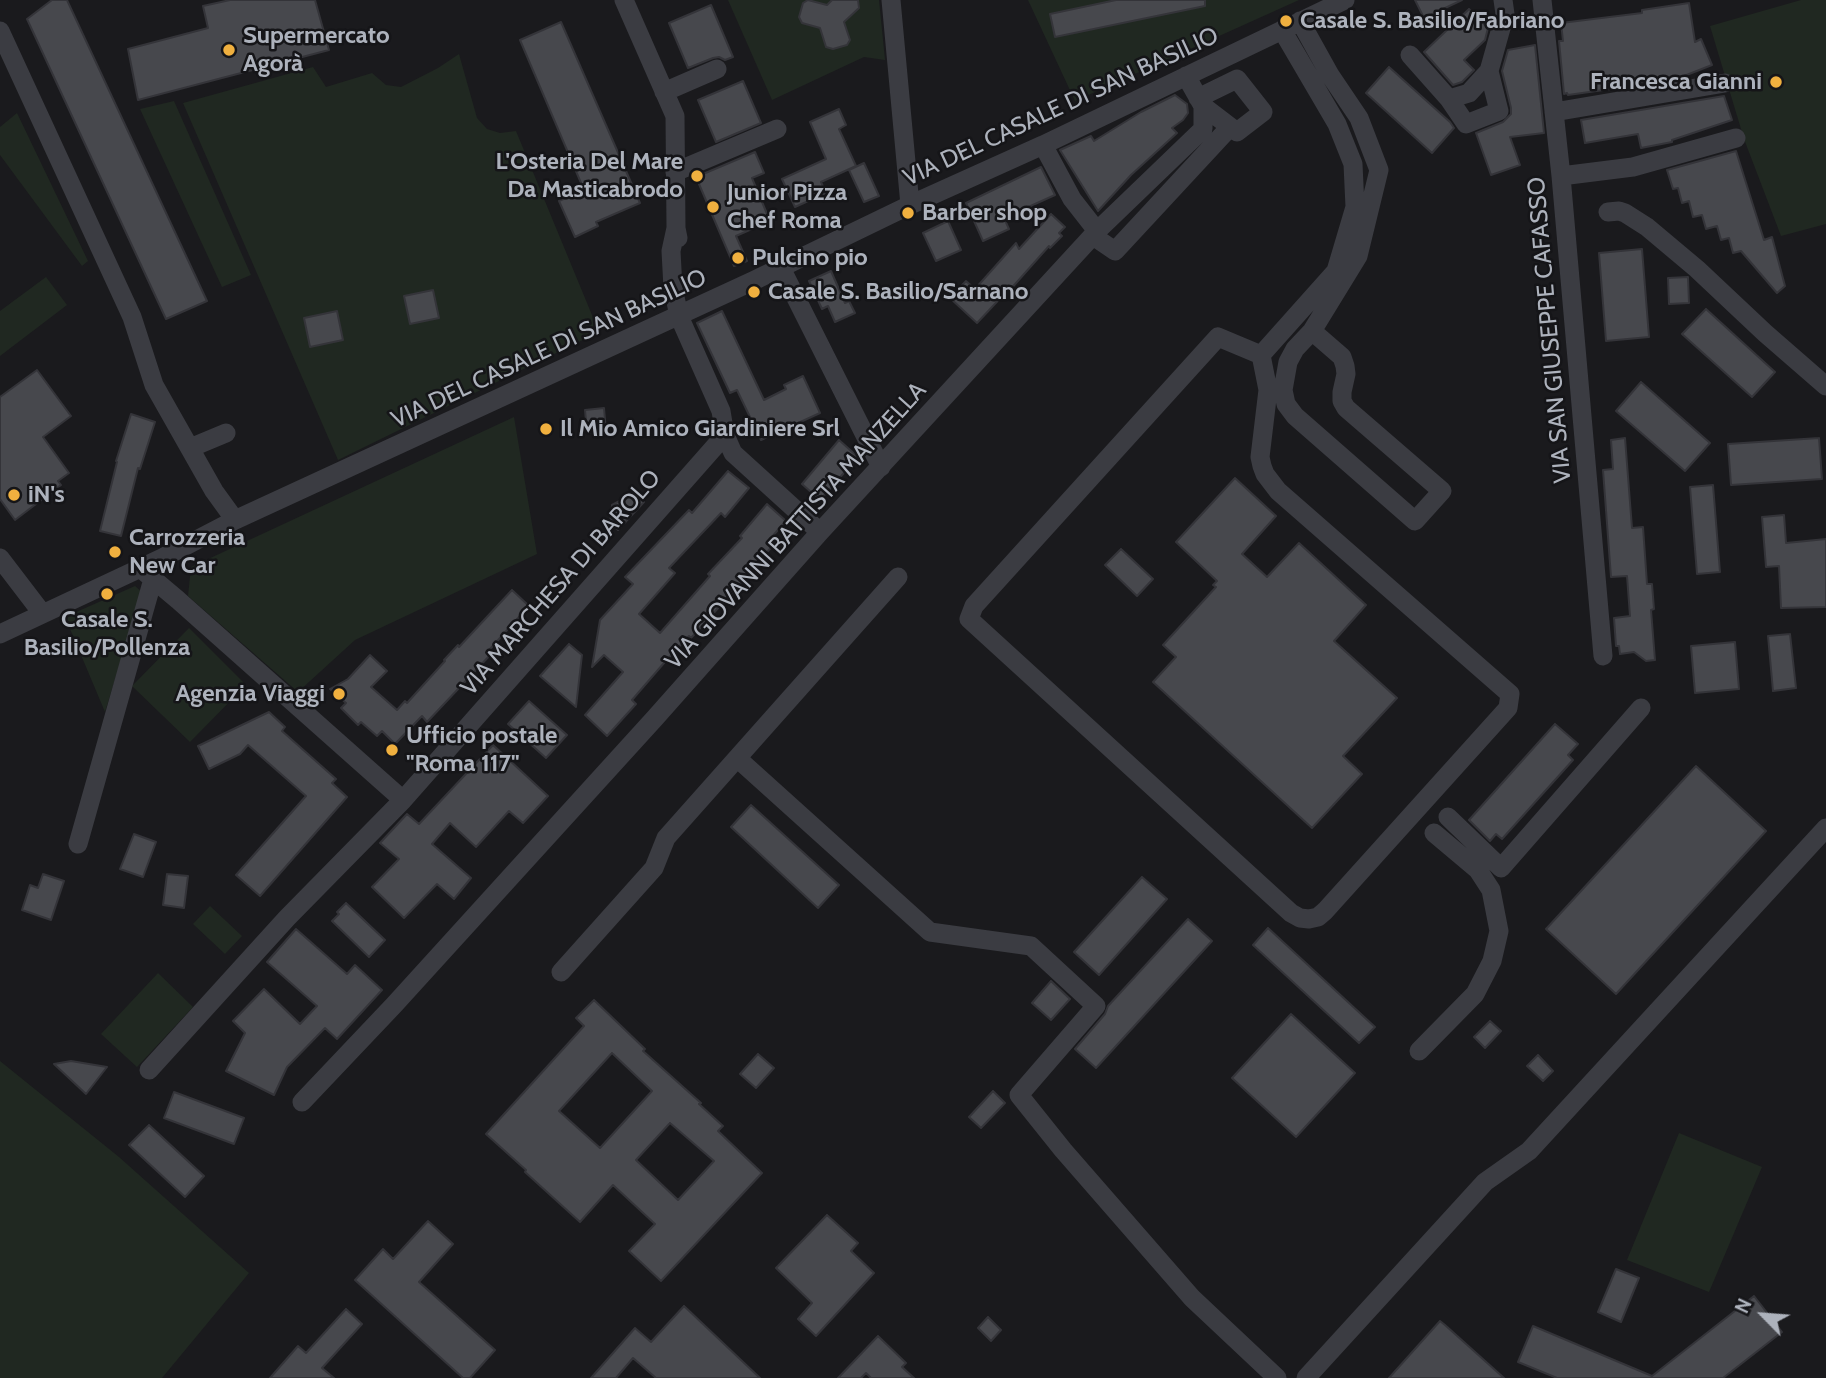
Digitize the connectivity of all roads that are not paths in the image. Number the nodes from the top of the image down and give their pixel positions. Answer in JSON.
{"nodes":[{"id":1,"x":624,"y":0,"type":"edge"},
{"id":2,"x":891,"y":0,"type":"edge"},
{"id":3,"x":1345,"y":0,"type":"edge"},
{"id":4,"x":1503,"y":0,"type":"edge"},
{"id":5,"x":1542,"y":0,"type":"edge"},
{"id":6,"x":1300,"y":21,"type":"junction"},
{"id":7,"x":1282,"y":30,"type":"junction"},
{"id":8,"x":0,"y":31,"type":"edge"},
{"id":9,"x":1410,"y":55,"type":"dead end"},
{"id":10,"x":717,"y":69,"type":"dead end"},
{"id":11,"x":1489,"y":71,"type":"junction"},
{"id":12,"x":1186,"y":76,"type":"junction"},
{"id":13,"x":1725,"y":83,"type":"dead end"},
{"id":14,"x":664,"y":92,"type":"junction"},
{"id":15,"x":1449,"y":99,"type":"junction"},
{"id":16,"x":1200,"y":102,"type":"junction"},
{"id":17,"x":1554,"y":113,"type":"junction"},
{"id":18,"x":1230,"y":127,"type":"junction"},
{"id":19,"x":777,"y":129,"type":"dead end"},
{"id":20,"x":1737,"y":138,"type":"dead end"},
{"id":21,"x":1043,"y":145,"type":"junction"},
{"id":22,"x":676,"y":172,"type":"junction"},
{"id":23,"x":1561,"y":176,"type":"junction"},
{"id":24,"x":910,"y":205,"type":"junction"},
{"id":25,"x":1608,"y":212,"type":"dead end"},
{"id":26,"x":1095,"y":234,"type":"junction"},
{"id":27,"x":781,"y":268,"type":"junction"},
{"id":28,"x":679,"y":316,"type":"junction"},
{"id":29,"x":1312,"y":331,"type":"junction"},
{"id":30,"x":1261,"y":355,"type":"junction"},
{"id":31,"x":1826,"y":386,"type":"edge"},
{"id":32,"x":226,"y":433,"type":"dead end"},
{"id":33,"x":724,"y":435,"type":"junction"},
{"id":34,"x":190,"y":448,"type":"junction"},
{"id":35,"x":880,"y":467,"type":"junction"},
{"id":36,"x":235,"y":520,"type":"junction"},
{"id":37,"x":820,"y":532,"type":"junction"},
{"id":38,"x":164,"y":557,"type":"junction"},
{"id":39,"x":0,"y":558,"type":"edge"},
{"id":40,"x":146,"y":574,"type":"junction"},
{"id":41,"x":898,"y":577,"type":"dead end"},
{"id":42,"x":178,"y":600,"type":"junction"},
{"id":43,"x":42,"y":613,"type":"junction"},
{"id":44,"x":0,"y":634,"type":"edge"},
{"id":45,"x":1602,"y":656,"type":"dead end"},
{"id":46,"x":1641,"y":708,"type":"dead end"},
{"id":47,"x":737,"y":758,"type":"junction"},
{"id":48,"x":403,"y":800,"type":"junction"},
{"id":49,"x":1448,"y":817,"type":"dead end"},
{"id":50,"x":1826,"y":828,"type":"edge"},
{"id":51,"x":1434,"y":833,"type":"dead end"},
{"id":52,"x":78,"y":844,"type":"dead end"},
{"id":53,"x":561,"y":972,"type":"dead end"},
{"id":54,"x":1419,"y":1051,"type":"dead end"},
{"id":55,"x":149,"y":1070,"type":"dead end"},
{"id":56,"x":302,"y":1102,"type":"dead end"},
{"id":57,"x":1277,"y":1378,"type":"edge"},
{"id":58,"x":1306,"y":1378,"type":"edge"}],
"edges":[{"from":1,"to":14,"type":"street"},
{"from":2,"to":24,"type":"street"},
{"from":3,"to":6,"type":"street","name":"VIA DEL CASALE DI SAN BASILIO"},
{"from":4,"to":11,"type":"street"},
{"from":5,"to":17,"type":"street","name":"VIA SAN GIUSEPPE CAFASSO"},
{"from":6,"to":7,"type":"street","name":"VIA DEL CASALE DI SAN BASILIO"},
{"from":6,"to":29,"type":"street"},
{"from":7,"to":12,"type":"street","name":"VIA DEL CASALE DI SAN BASILIO"},
{"from":7,"to":30,"type":"street"},
{"from":8,"to":34,"type":"street"},
{"from":9,"to":15,"type":"street"},
{"from":10,"to":14,"type":"street"},
{"from":11,"to":15,"type":"street"},
{"from":11,"to":15,"type":"street"},
{"from":12,"to":16,"type":"street"},
{"from":12,"to":21,"type":"street","name":"VIA DEL CASALE DI SAN BASILIO"},
{"from":13,"to":17,"type":"street"},
{"from":14,"to":22,"type":"street"},
{"from":16,"to":18,"type":"street"},
{"from":16,"to":18,"type":"street"},
{"from":16,"to":26,"type":"street","name":"VIA GIOVANNI BATTISTA MANZELLA"},
{"from":17,"to":23,"type":"street","name":"VIA SAN GIUSEPPE CAFASSO"},
{"from":18,"to":26,"type":"street"},
{"from":19,"to":22,"type":"street"},
{"from":20,"to":23,"type":"street"},
{"from":21,"to":24,"type":"street","name":"VIA DEL CASALE DI SAN BASILIO"},
{"from":21,"to":26,"type":"street"},
{"from":22,"to":28,"type":"street"},
{"from":23,"to":45,"type":"street","name":"VIA SAN GIUSEPPE CAFASSO"},
{"from":24,"to":27,"type":"street","name":"VIA DEL CASALE DI SAN BASILIO"},
{"from":25,"to":31,"type":"street"},
{"from":26,"to":35,"type":"street","name":"VIA GIOVANNI BATTISTA MANZELLA"},
{"from":27,"to":28,"type":"street","name":"VIA DEL CASALE DI SAN BASILIO"},
{"from":27,"to":35,"type":"street"},
{"from":28,"to":33,"type":"street"},
{"from":28,"to":36,"type":"street","name":"VIA DEL CASALE DI SAN BASILIO"},
{"from":29,"to":29,"type":"street"},
{"from":30,"to":30,"type":"street"},
{"from":32,"to":34,"type":"street"},
{"from":33,"to":37,"type":"street"},
{"from":33,"to":48,"type":"street","name":"VIA MARCHESA DI BAROLO"},
{"from":34,"to":36,"type":"street"},
{"from":35,"to":37,"type":"street","name":"VIA GIOVANNI BATTISTA MANZELLA"},
{"from":36,"to":38,"type":"street","name":"VIA DEL CASALE DI SAN BASILIO"},
{"from":37,"to":56,"type":"street","name":"VIA GIOVANNI BATTISTA MANZELLA"},
{"from":38,"to":40,"type":"street","name":"VIA DEL CASALE DI SAN BASILIO"},
{"from":38,"to":42,"type":"street"},
{"from":39,"to":43,"type":"street"},
{"from":40,"to":42,"type":"street"},
{"from":40,"to":43,"type":"street","name":"VIA DEL CASALE DI SAN BASILIO"},
{"from":40,"to":52,"type":"street"},
{"from":41,"to":47,"type":"street"},
{"from":42,"to":48,"type":"street"},
{"from":43,"to":44,"type":"street","name":"VIA DEL CASALE DI SAN BASILIO"},
{"from":46,"to":49,"type":"street"},
{"from":47,"to":53,"type":"street"},
{"from":47,"to":57,"type":"street"},
{"from":48,"to":55,"type":"street","name":"VIA MARCHESA DI BAROLO"},
{"from":50,"to":58,"type":"street"},
{"from":51,"to":54,"type":"street"}]}
